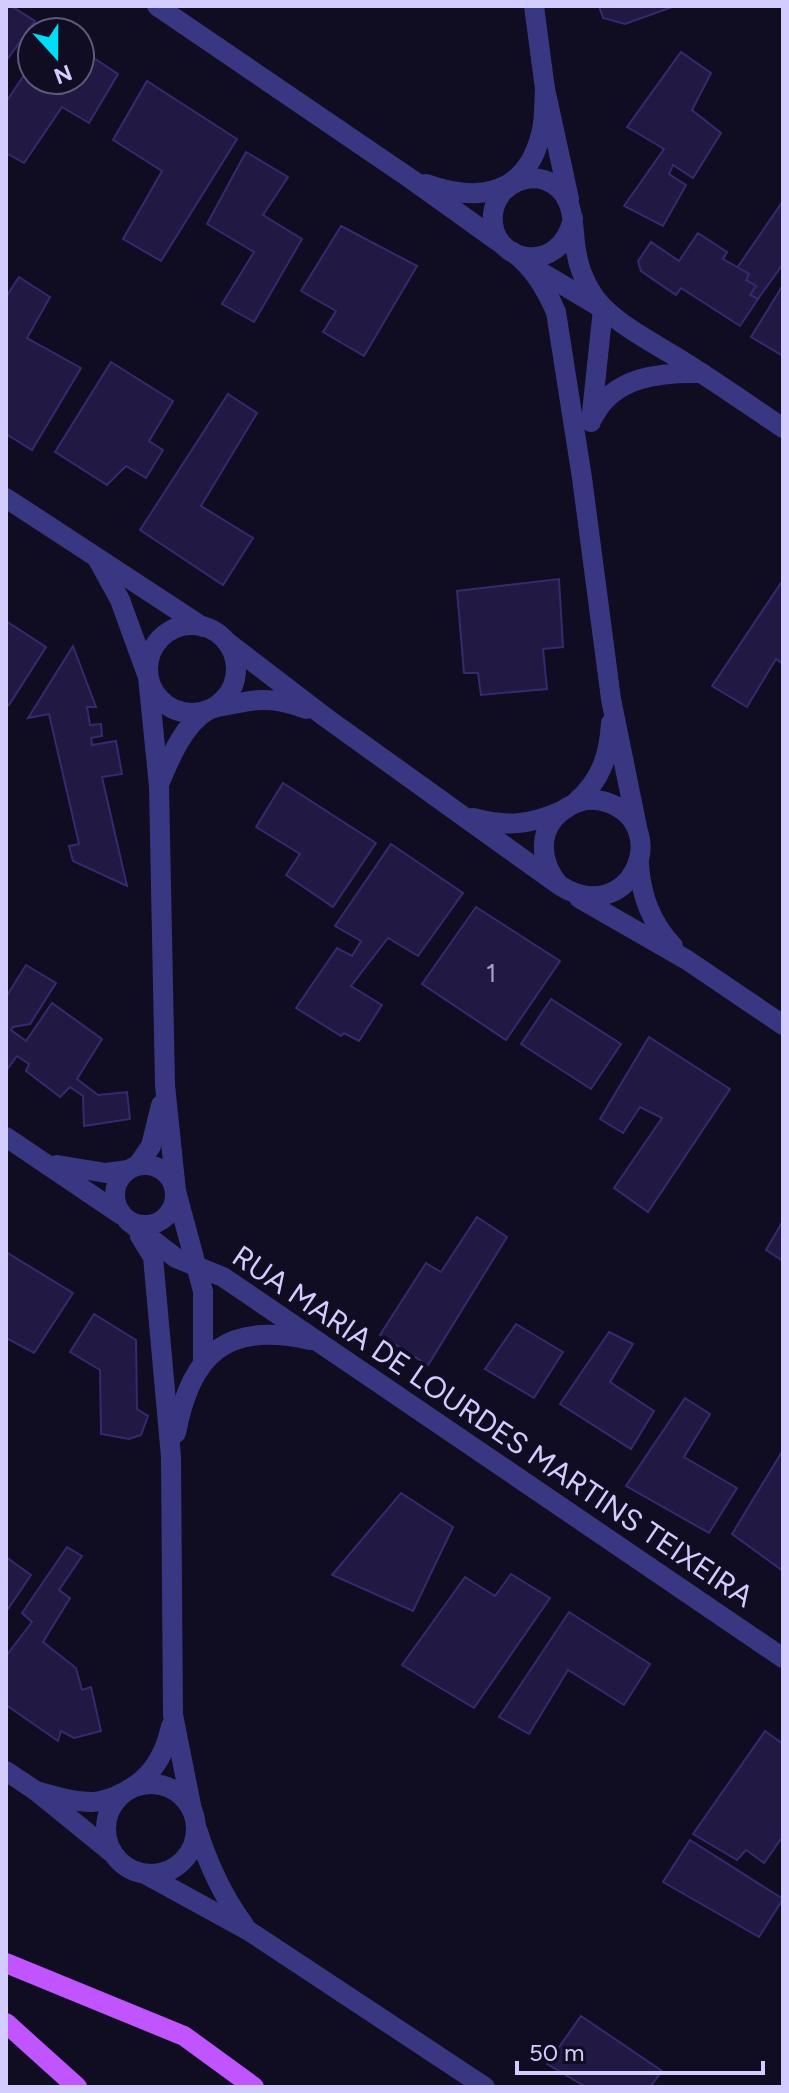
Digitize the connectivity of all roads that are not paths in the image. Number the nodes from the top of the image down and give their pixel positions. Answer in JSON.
{"nodes":[{"id":1,"x":157,"y":6,"type":"edge"},
{"id":2,"x":534,"y":6,"type":"edge"},
{"id":3,"x":545,"y":89,"type":"junction"},
{"id":4,"x":411,"y":179,"type":"junction"},
{"id":5,"x":512,"y":184,"type":"junction"},
{"id":6,"x":572,"y":212,"type":"junction"},
{"id":7,"x":515,"y":254,"type":"junction"},
{"id":8,"x":603,"y":309,"type":"junction"},
{"id":9,"x":702,"y":373,"type":"junction"},
{"id":10,"x":591,"y":422,"type":"junction"},
{"id":11,"x":783,"y":428,"type":"edge"},
{"id":12,"x":582,"y":478,"type":"junction"},
{"id":13,"x":6,"y":498,"type":"edge"},
{"id":14,"x":97,"y":558,"type":"junction"},
{"id":15,"x":203,"y":627,"type":"junction"},
{"id":16,"x":227,"y":642,"type":"junction"},
{"id":17,"x":148,"y":677,"type":"junction"},
{"id":18,"x":611,"y":699,"type":"junction"},
{"id":19,"x":209,"y":710,"type":"junction"},
{"id":20,"x":325,"y":717,"type":"junction"},
{"id":21,"x":159,"y":786,"type":"junction"},
{"id":22,"x":568,"y":807,"type":"junction"},
{"id":23,"x":458,"y":811,"type":"junction"},
{"id":24,"x":639,"y":834,"type":"junction"},
{"id":25,"x":639,"y":864,"type":"junction"},
{"id":26,"x":566,"y":890,"type":"junction"},
{"id":27,"x":687,"y":960,"type":"junction"},
{"id":28,"x":783,"y":1025,"type":"edge"},
{"id":29,"x":165,"y":1085,"type":"junction"},
{"id":30,"x":6,"y":1137,"type":"edge"},
{"id":31,"x":38,"y":1159,"type":"junction"},
{"id":32,"x":133,"y":1168,"type":"junction"},
{"id":33,"x":176,"y":1191,"type":"junction"},
{"id":34,"x":124,"y":1217,"type":"junction"},
{"id":35,"x":196,"y":1265,"type":"junction"},
{"id":36,"x":322,"y":1343,"type":"junction"},
{"id":37,"x":203,"y":1361,"type":"junction"},
{"id":38,"x":171,"y":1457,"type":"junction"},
{"id":39,"x":783,"y":1658,"type":"edge"},
{"id":40,"x":173,"y":1715,"type":"junction"},
{"id":41,"x":6,"y":1771,"type":"edge"},
{"id":42,"x":130,"y":1789,"type":"junction"},
{"id":43,"x":36,"y":1791,"type":"junction"},
{"id":44,"x":194,"y":1817,"type":"junction"},
{"id":45,"x":111,"y":1852,"type":"junction"},
{"id":46,"x":145,"y":1874,"type":"junction"},
{"id":47,"x":249,"y":1931,"type":"junction"},
{"id":48,"x":6,"y":1963,"type":"edge"},
{"id":49,"x":6,"y":2023,"type":"edge"},
{"id":50,"x":77,"y":2087,"type":"edge"},
{"id":51,"x":254,"y":2087,"type":"edge"},
{"id":52,"x":485,"y":2087,"type":"edge"}],
"edges":[{"from":1,"to":4,"type":"street"},
{"from":2,"to":3,"type":"street"},
{"from":3,"to":5,"type":"street"},
{"from":3,"to":6,"type":"street"},
{"from":4,"to":5,"type":"street"},
{"from":4,"to":7,"type":"street"},
{"from":5,"to":6,"type":"street"},
{"from":5,"to":7,"type":"street"},
{"from":6,"to":7,"type":"street"},
{"from":6,"to":8,"type":"street"},
{"from":7,"to":8,"type":"street"},
{"from":7,"to":12,"type":"street"},
{"from":8,"to":9,"type":"street"},
{"from":8,"to":10,"type":"street"},
{"from":9,"to":10,"type":"street"},
{"from":9,"to":11,"type":"street"},
{"from":10,"to":12,"type":"street"},
{"from":12,"to":18,"type":"street"},
{"from":13,"to":14,"type":"street"},
{"from":14,"to":15,"type":"street"},
{"from":14,"to":17,"type":"street"},
{"from":15,"to":16,"type":"street"},
{"from":15,"to":17,"type":"street"},
{"from":16,"to":19,"type":"street"},
{"from":16,"to":20,"type":"street"},
{"from":17,"to":19,"type":"street"},
{"from":17,"to":21,"type":"street"},
{"from":18,"to":22,"type":"street"},
{"from":18,"to":24,"type":"street"},
{"from":19,"to":20,"type":"street"},
{"from":19,"to":21,"type":"street"},
{"from":20,"to":23,"type":"street"},
{"from":21,"to":29,"type":"street"},
{"from":22,"to":23,"type":"street"},
{"from":22,"to":24,"type":"street"},
{"from":22,"to":26,"type":"street"},
{"from":23,"to":26,"type":"street"},
{"from":24,"to":25,"type":"street"},
{"from":25,"to":26,"type":"street"},
{"from":25,"to":27,"type":"street"},
{"from":26,"to":27,"type":"street"},
{"from":27,"to":28,"type":"street"},
{"from":29,"to":32,"type":"street"},
{"from":29,"to":33,"type":"street"},
{"from":30,"to":31,"type":"street","name":"RUA MARIA DE LOURDES MARTINS TEIXEIRA"},
{"from":31,"to":32,"type":"street","name":"RUA MARIA DE LOURDES MARTINS TEIXEIRA"},
{"from":31,"to":34,"type":"street","name":"RUA MARIA DE LOURDES MARTINS TEIXEIRA"},
{"from":32,"to":33,"type":"street"},
{"from":32,"to":34,"type":"street"},
{"from":33,"to":34,"type":"street"},
{"from":33,"to":35,"type":"street"},
{"from":34,"to":35,"type":"street","name":"RUA MARIA DE LOURDES MARTINS TEIXEIRA"},
{"from":34,"to":38,"type":"street"},
{"from":35,"to":36,"type":"street","name":"RUA MARIA DE LOURDES MARTINS TEIXEIRA"},
{"from":35,"to":37,"type":"street"},
{"from":36,"to":37,"type":"street"},
{"from":36,"to":39,"type":"street","name":"RUA MARIA DE LOURDES MARTINS TEIXEIRA"},
{"from":37,"to":38,"type":"street"},
{"from":38,"to":40,"type":"street"},
{"from":40,"to":42,"type":"street"},
{"from":40,"to":44,"type":"street"},
{"from":41,"to":43,"type":"street"},
{"from":42,"to":43,"type":"street"},
{"from":42,"to":44,"type":"street"},
{"from":42,"to":45,"type":"street"},
{"from":43,"to":45,"type":"street"},
{"from":44,"to":46,"type":"street"},
{"from":44,"to":47,"type":"street"},
{"from":45,"to":46,"type":"street"},
{"from":46,"to":47,"type":"street"},
{"from":47,"to":52,"type":"street"},
{"from":48,"to":51,"type":"main road"},
{"from":49,"to":50,"type":"main road"}]}
